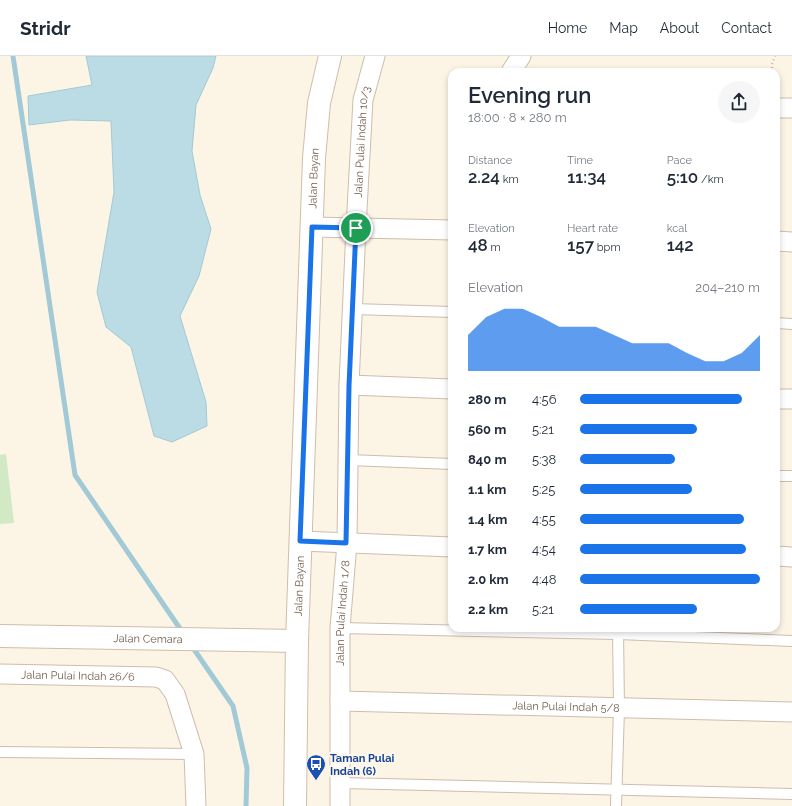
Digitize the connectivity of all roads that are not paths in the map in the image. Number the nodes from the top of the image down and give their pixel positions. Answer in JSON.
{"nodes":[{"id":1,"x":330,"y":56,"type":"edge"},
{"id":2,"x":375,"y":56,"type":"edge"},
{"id":3,"x":521,"y":56,"type":"edge"},
{"id":4,"x":514,"y":68,"type":"edge"},
{"id":5,"x":780,"y":108,"type":"edge"},
{"id":6,"x":792,"y":108,"type":"edge"},
{"id":7,"x":312,"y":227,"type":"junction"},
{"id":8,"x":356,"y":228,"type":"junction"},
{"id":9,"x":448,"y":230,"type":"edge"},
{"id":10,"x":780,"y":241,"type":"edge"},
{"id":11,"x":792,"y":242,"type":"edge"},
{"id":12,"x":353,"y":309,"type":"junction"},
{"id":13,"x":448,"y":312,"type":"edge"},
{"id":14,"x":780,"y":323,"type":"edge"},
{"id":15,"x":792,"y":324,"type":"edge"},
{"id":16,"x":349,"y":386,"type":"junction"},
{"id":17,"x":448,"y":388,"type":"edge"},
{"id":18,"x":780,"y":399,"type":"edge"},
{"id":19,"x":792,"y":399,"type":"edge"},
{"id":20,"x":348,"y":460,"type":"junction"},
{"id":21,"x":448,"y":464,"type":"edge"},
{"id":22,"x":780,"y":476,"type":"edge"},
{"id":23,"x":792,"y":476,"type":"edge"},
{"id":24,"x":300,"y":541,"type":"junction"},
{"id":25,"x":346,"y":543,"type":"junction"},
{"id":26,"x":448,"y":547,"type":"edge"},
{"id":27,"x":780,"y":556,"type":"edge"},
{"id":28,"x":792,"y":557,"type":"edge"},
{"id":29,"x":340,"y":628,"type":"junction"},
{"id":30,"x":448,"y":629,"type":"edge"},
{"id":31,"x":618,"y":632,"type":"edge"},
{"id":32,"x":635,"y":632,"type":"edge"},
{"id":33,"x":0,"y":636,"type":"edge"},
{"id":34,"x":297,"y":641,"type":"junction"},
{"id":35,"x":792,"y":641,"type":"edge"},
{"id":36,"x":0,"y":674,"type":"edge"},
{"id":37,"x":340,"y":701,"type":"junction"},
{"id":38,"x":619,"y":709,"type":"junction"},
{"id":39,"x":792,"y":712,"type":"edge"},
{"id":40,"x":0,"y":752,"type":"edge"},
{"id":41,"x":194,"y":754,"type":"junction"},
{"id":42,"x":341,"y":783,"type":"junction"},
{"id":43,"x":616,"y":791,"type":"junction"},
{"id":44,"x":792,"y":794,"type":"edge"},
{"id":45,"x":196,"y":806,"type":"edge"},
{"id":46,"x":295,"y":806,"type":"edge"},
{"id":47,"x":340,"y":806,"type":"edge"},
{"id":48,"x":616,"y":806,"type":"edge"}],
"edges":[{"from":1,"to":7,"type":"street","name":"Jalan Bayan"},
{"from":2,"to":8,"type":"street","name":"Jalan Pulai Indah 10/3"},
{"from":3,"to":4,"type":"street"},
{"from":5,"to":6,"type":"street"},
{"from":7,"to":8,"type":"street"},
{"from":7,"to":24,"type":"street","name":"Jalan Bayan"},
{"from":8,"to":9,"type":"street"},
{"from":8,"to":12,"type":"street","name":"Jalan Pulai Indah 1/8"},
{"from":10,"to":11,"type":"street"},
{"from":12,"to":13,"type":"lane"},
{"from":12,"to":16,"type":"street","name":"Jalan Pulai Indah 1/8"},
{"from":14,"to":15,"type":"lane"},
{"from":16,"to":17,"type":"street"},
{"from":16,"to":20,"type":"street","name":"Jalan Pulai Indah 1/8"},
{"from":18,"to":19,"type":"street"},
{"from":20,"to":21,"type":"lane"},
{"from":20,"to":25,"type":"street","name":"Jalan Pulai Indah 1/8"},
{"from":22,"to":23,"type":"lane"},
{"from":24,"to":25,"type":"street"},
{"from":24,"to":34,"type":"street","name":"Jalan Bayan"},
{"from":25,"to":26,"type":"street"},
{"from":25,"to":29,"type":"street","name":"Jalan Pulai Indah 1/8"},
{"from":27,"to":28,"type":"street"},
{"from":29,"to":30,"type":"lane"},
{"from":29,"to":37,"type":"street","name":"Jalan Pulai Indah 1/8"},
{"from":31,"to":38,"type":"lane"},
{"from":32,"to":35,"type":"lane"},
{"from":33,"to":34,"type":"street","name":"Jalan Cemara"},
{"from":34,"to":46,"type":"street","name":"Jalan Bayan"},
{"from":36,"to":41,"type":"street","name":"Jalan Pulai Indah 26/6"},
{"from":37,"to":38,"type":"street","name":"Jalan Pulai Indah 5/8"},
{"from":37,"to":42,"type":"street","name":"Jalan Pulai Indah 1/8"},
{"from":38,"to":39,"type":"street","name":"Jalan Pulai Indah 5/8"},
{"from":38,"to":43,"type":"lane"},
{"from":40,"to":41,"type":"lane"},
{"from":41,"to":45,"type":"street"},
{"from":42,"to":43,"type":"lane"},
{"from":42,"to":47,"type":"street","name":"Jalan Pulai Indah 1/8"},
{"from":43,"to":44,"type":"lane"},
{"from":43,"to":48,"type":"lane"}]}
